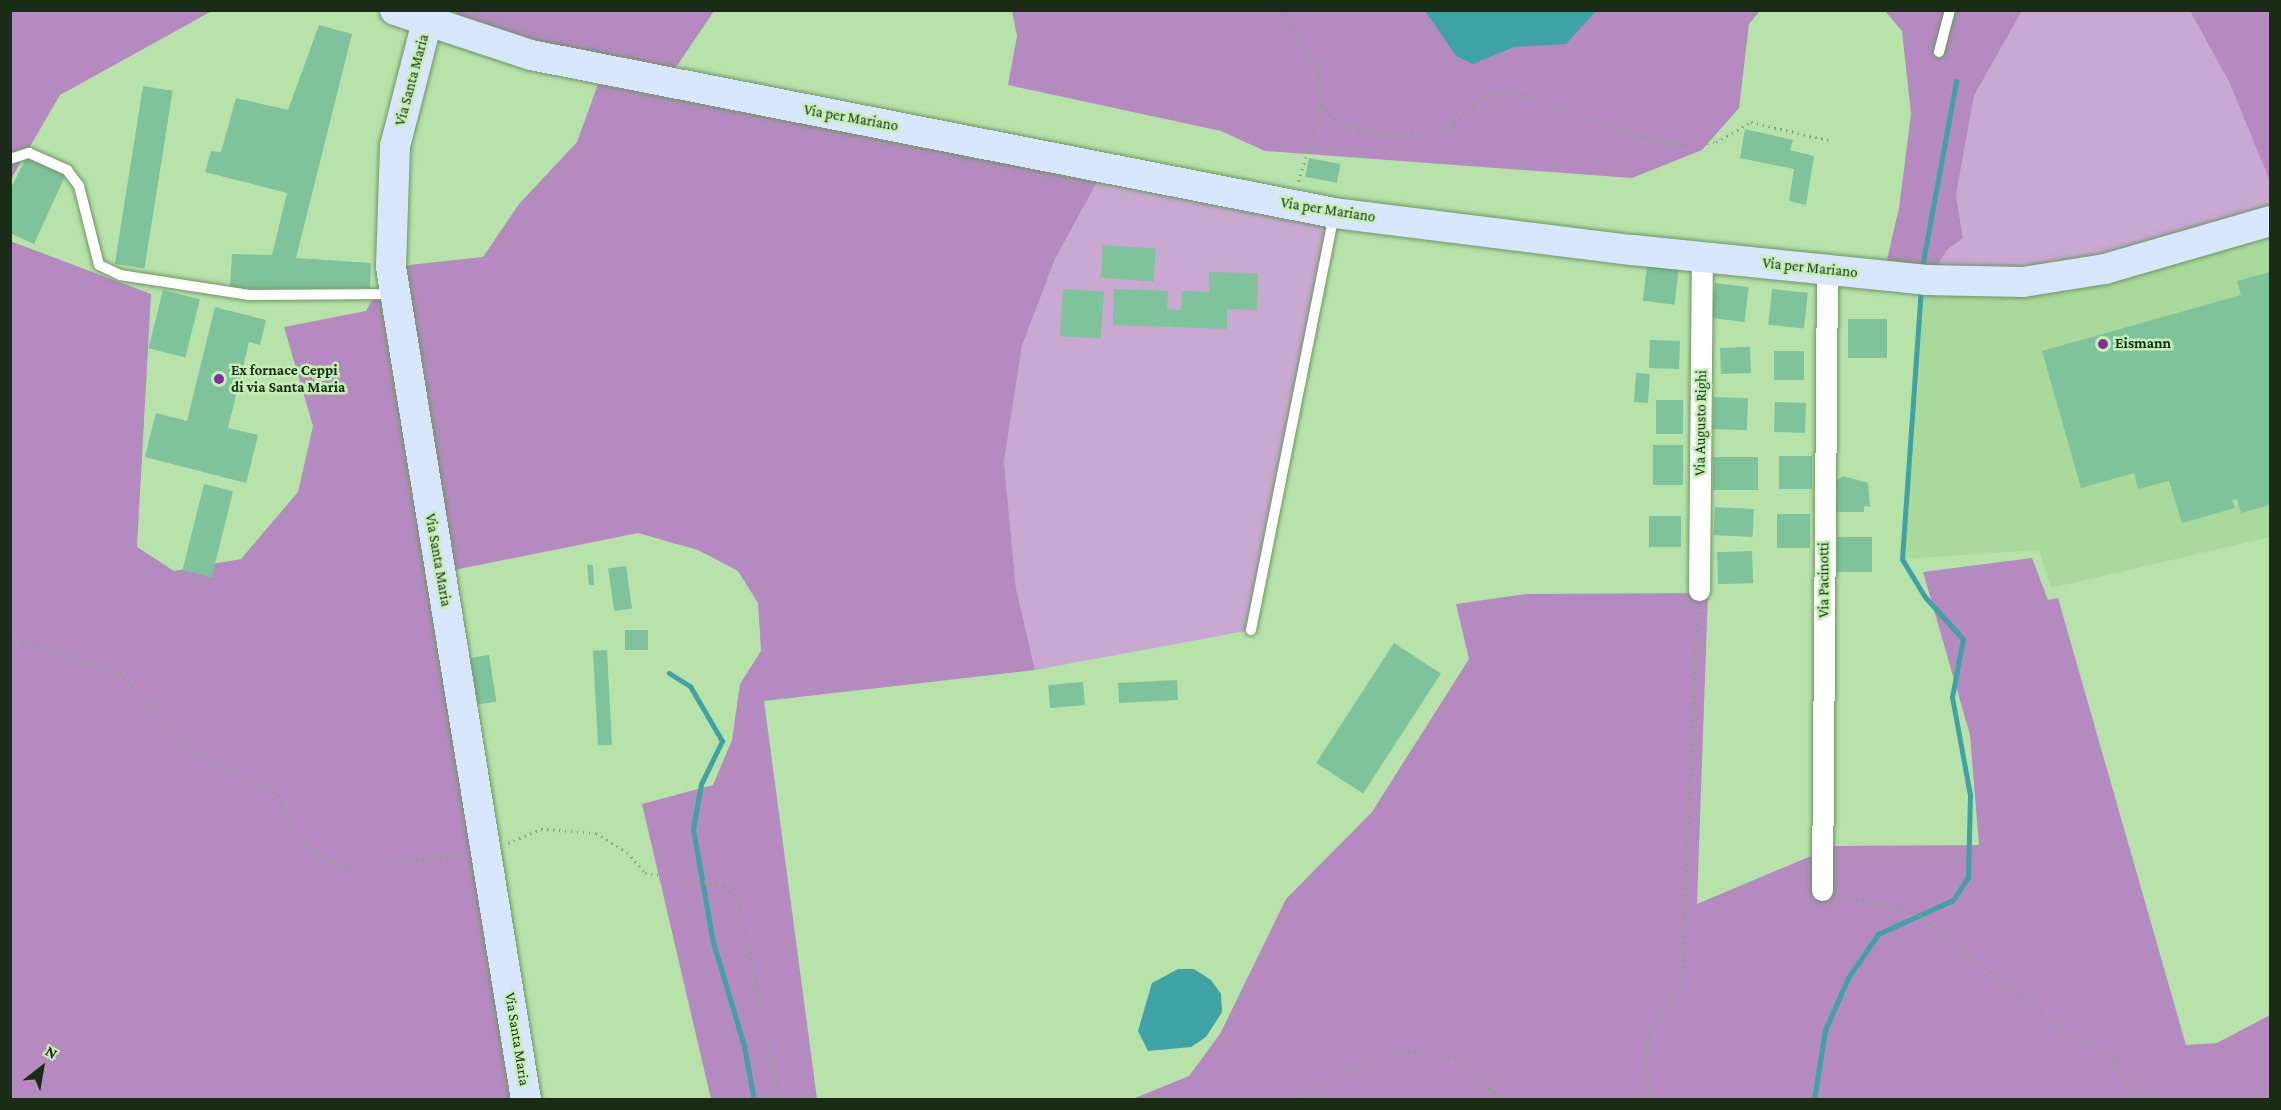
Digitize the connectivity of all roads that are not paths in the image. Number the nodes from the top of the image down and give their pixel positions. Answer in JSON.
{"nodes":[{"id":1,"x":395,"y":10,"type":"edge"},
{"id":2,"x":1950,"y":10,"type":"edge"},
{"id":3,"x":429,"y":16,"type":"edge"},
{"id":4,"x":1939,"y":52,"type":"dead end"},
{"id":5,"x":10,"y":159,"type":"edge"},
{"id":6,"x":1334,"y":213,"type":"junction"},
{"id":7,"x":2271,"y":221,"type":"edge"},
{"id":8,"x":1702,"y":256,"type":"junction"},
{"id":9,"x":1827,"y":270,"type":"junction"},
{"id":10,"x":394,"y":294,"type":"junction"},
{"id":11,"x":1699,"y":590,"type":"road end"},
{"id":12,"x":1251,"y":630,"type":"dead end"},
{"id":13,"x":1822,"y":890,"type":"road end"},
{"id":14,"x":526,"y":1100,"type":"edge"}],
"edges":[{"from":1,"to":3,"type":"street","name":"Via per Mariano"},
{"from":2,"to":4,"type":"lane"},
{"from":3,"to":6,"type":"street","name":"Via per Mariano"},
{"from":3,"to":10,"type":"street","name":"Via Santa Maria"},
{"from":5,"to":10,"type":"lane"},
{"from":6,"to":8,"type":"street","name":"Via per Mariano"},
{"from":6,"to":12,"type":"lane"},
{"from":7,"to":9,"type":"street","name":"Via per Mariano"},
{"from":8,"to":9,"type":"street","name":"Via per Mariano"},
{"from":8,"to":11,"type":"street","name":"Via Augusto Righi"},
{"from":9,"to":13,"type":"street","name":"Via Pacinotti"},
{"from":10,"to":14,"type":"street","name":"Via Santa Maria"}]}
